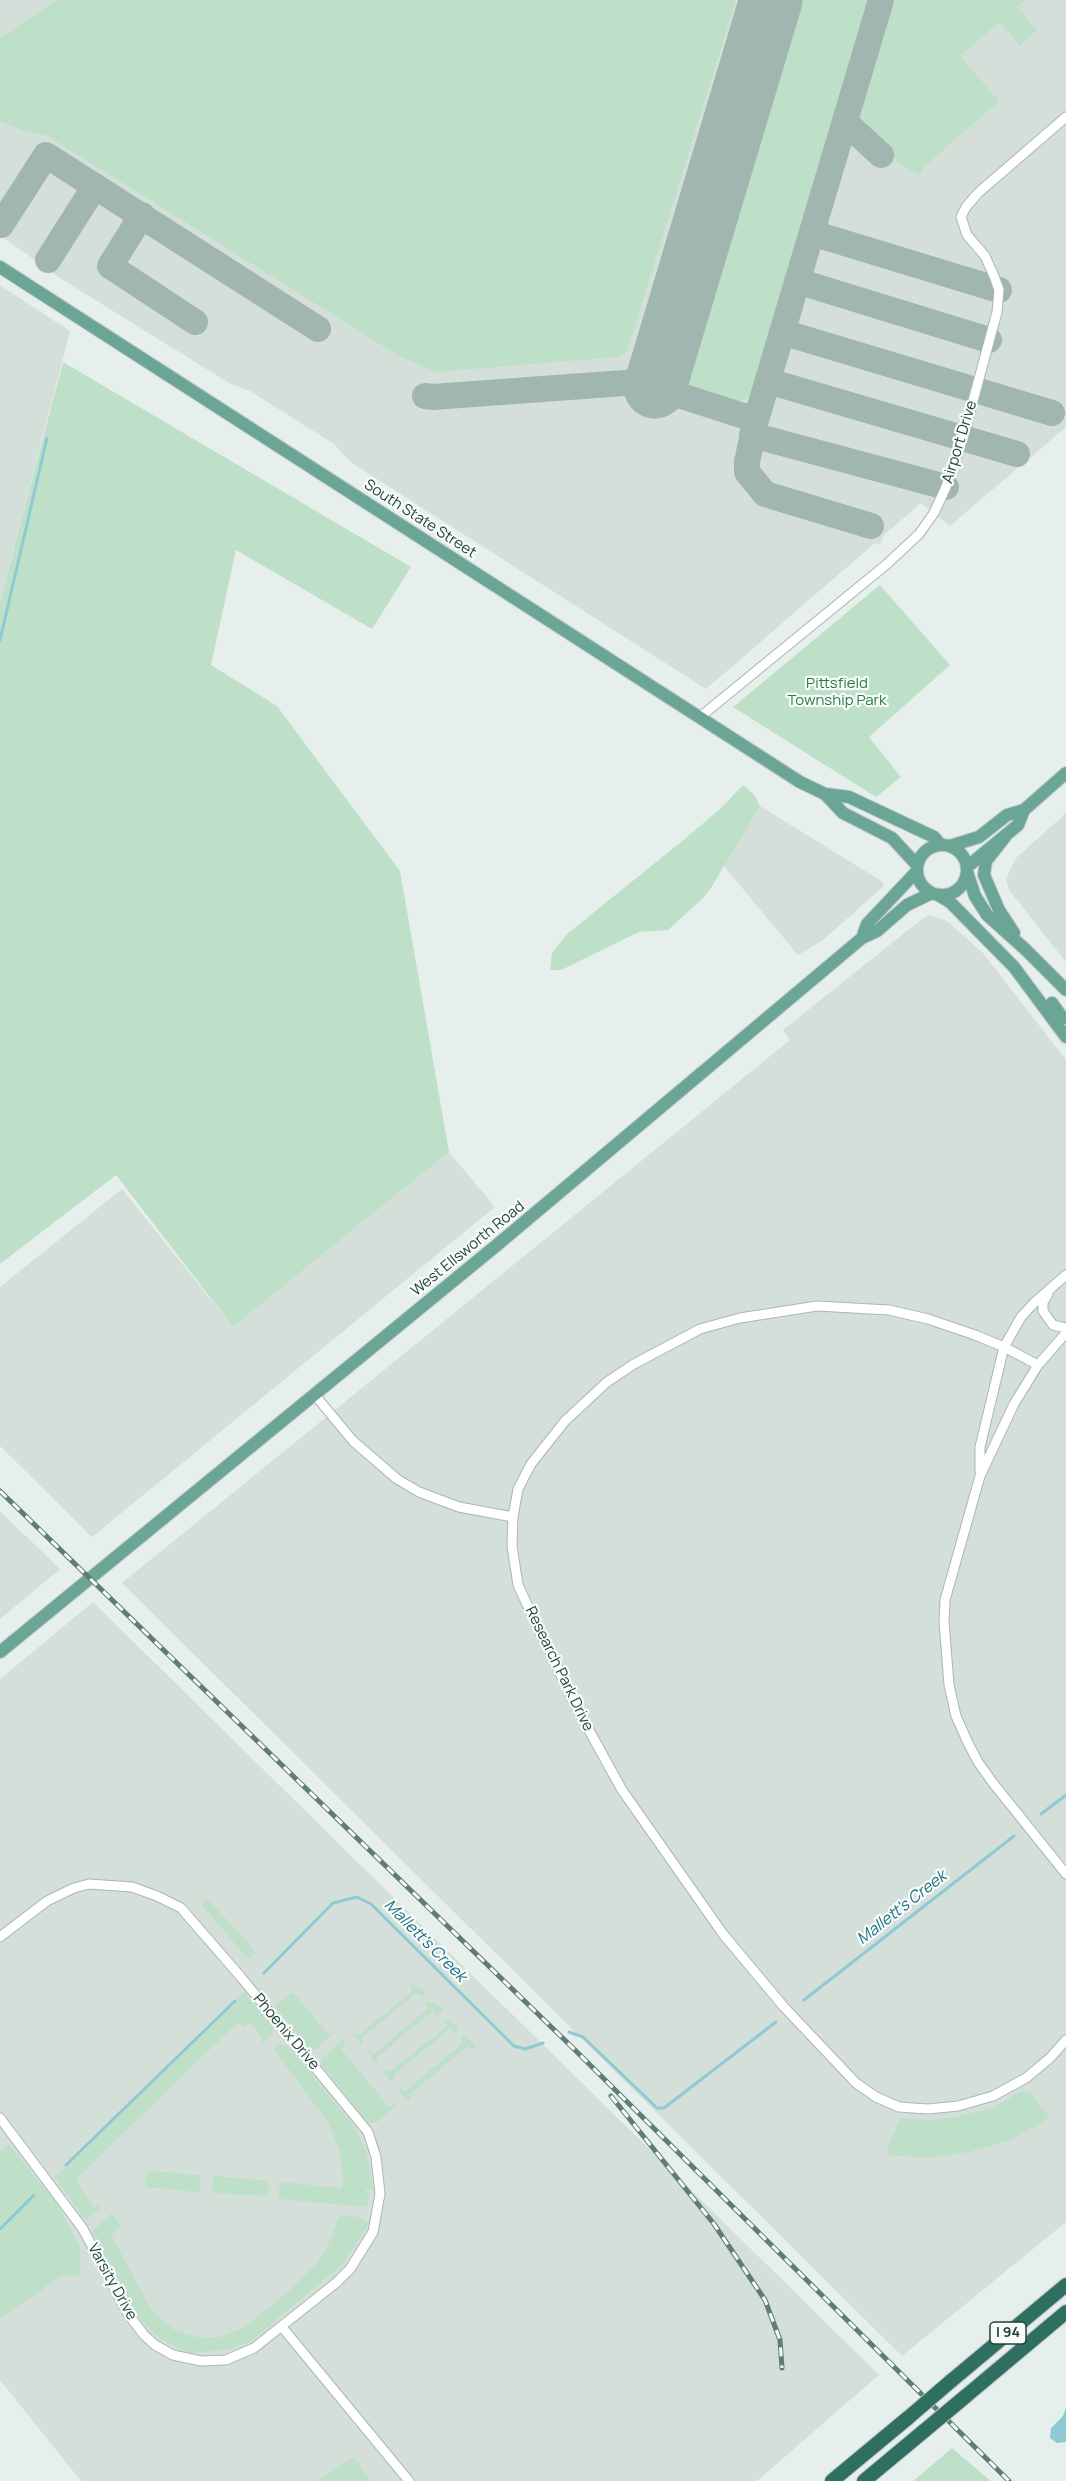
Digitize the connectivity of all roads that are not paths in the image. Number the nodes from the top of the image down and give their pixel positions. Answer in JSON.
{"nodes":[{"id":1,"x":1066,"y":117,"type":"edge"},
{"id":2,"x":0,"y":267,"type":"edge"},
{"id":3,"x":700,"y":717,"type":"junction"},
{"id":4,"x":1066,"y":773,"type":"edge"},
{"id":5,"x":825,"y":794,"type":"junction"},
{"id":6,"x":1024,"y":810,"type":"junction"},
{"id":7,"x":1005,"y":837,"type":"junction"},
{"id":8,"x":945,"y":845,"type":"junction"},
{"id":9,"x":917,"y":868,"type":"junction"},
{"id":10,"x":967,"y":870,"type":"junction"},
{"id":11,"x":935,"y":894,"type":"junction"},
{"id":12,"x":862,"y":938,"type":"junction"},
{"id":13,"x":998,"y":950,"type":"junction"},
{"id":14,"x":1031,"y":955,"type":"junction"},
{"id":15,"x":1051,"y":975,"type":"junction"},
{"id":16,"x":1023,"y":978,"type":"junction"},
{"id":17,"x":1066,"y":990,"type":"edge"},
{"id":18,"x":1066,"y":1018,"type":"edge"},
{"id":19,"x":1066,"y":1037,"type":"edge"},
{"id":20,"x":1066,"y":1275,"type":"edge"},
{"id":21,"x":1050,"y":1289,"type":"junction"},
{"id":22,"x":1066,"y":1328,"type":"edge"},
{"id":23,"x":1066,"y":1333,"type":"edge"},
{"id":24,"x":1004,"y":1347,"type":"junction"},
{"id":25,"x":1038,"y":1365,"type":"junction"},
{"id":26,"x":314,"y":1394,"type":"junction"},
{"id":27,"x":980,"y":1476,"type":"junction"},
{"id":28,"x":513,"y":1517,"type":"junction"},
{"id":29,"x":0,"y":1652,"type":"edge"},
{"id":30,"x":1066,"y":1874,"type":"edge"},
{"id":31,"x":0,"y":1937,"type":"edge"},
{"id":32,"x":1066,"y":2040,"type":"edge"},
{"id":33,"x":0,"y":2118,"type":"edge"},
{"id":34,"x":1066,"y":2274,"type":"edge"},
{"id":35,"x":1066,"y":2285,"type":"edge"},
{"id":36,"x":1034,"y":2312,"type":"junction"},
{"id":37,"x":1066,"y":2312,"type":"edge"},
{"id":38,"x":282,"y":2327,"type":"junction"},
{"id":39,"x":410,"y":2481,"type":"edge"},
{"id":40,"x":832,"y":2481,"type":"edge"},
{"id":41,"x":864,"y":2481,"type":"edge"}],
"edges":[{"from":1,"to":3,"type":"street","name":"Airport Drive"},
{"from":2,"to":3,"type":"main road","name":"South State Street"},
{"from":3,"to":5,"type":"main road","name":"South State Street"},
{"from":4,"to":6,"type":"main road"},
{"from":5,"to":8,"type":"main road","name":"South State Street"},
{"from":5,"to":9,"type":"main road","name":"South State Street"},
{"from":6,"to":7,"type":"main road"},
{"from":6,"to":8,"type":"main road"},
{"from":7,"to":10,"type":"main road"},
{"from":7,"to":14,"type":"main road"},
{"from":8,"to":9,"type":"main road"},
{"from":8,"to":10,"type":"main road"},
{"from":9,"to":11,"type":"main road"},
{"from":9,"to":12,"type":"main road","name":"West Ellsworth Road"},
{"from":10,"to":11,"type":"main road"},
{"from":10,"to":14,"type":"main road"},
{"from":11,"to":12,"type":"main road","name":"West Ellsworth Road"},
{"from":11,"to":13,"type":"main road"},
{"from":12,"to":26,"type":"main road","name":"West Ellsworth Road"},
{"from":13,"to":15,"type":"main road"},
{"from":13,"to":16,"type":"main road"},
{"from":14,"to":15,"type":"main road"},
{"from":15,"to":17,"type":"main road"},
{"from":16,"to":18,"type":"main road"},
{"from":16,"to":19,"type":"main road"},
{"from":20,"to":21,"type":"street"},
{"from":21,"to":22,"type":"street"},
{"from":21,"to":24,"type":"street"},
{"from":23,"to":25,"type":"street"},
{"from":24,"to":25,"type":"street","name":"Research Park Drive"},
{"from":24,"to":27,"type":"street"},
{"from":24,"to":28,"type":"street","name":"Research Park Drive"},
{"from":25,"to":27,"type":"street"},
{"from":26,"to":28,"type":"street"},
{"from":26,"to":29,"type":"main road","name":"West Ellsworth Road"},
{"from":27,"to":30,"type":"street"},
{"from":28,"to":32,"type":"street","name":"Research Park Drive"},
{"from":31,"to":38,"type":"street","name":"Phoenix Drive"},
{"from":33,"to":38,"type":"street","name":"Varsity Drive"},
{"from":34,"to":36,"type":"highway"},
{"from":35,"to":36,"type":"highway","number":"I 94"},
{"from":36,"to":40,"type":"highway","number":"I 94","bridge":true},
{"from":37,"to":41,"type":"highway","number":"I 94","bridge":true},
{"from":38,"to":39,"type":"street"}]}
